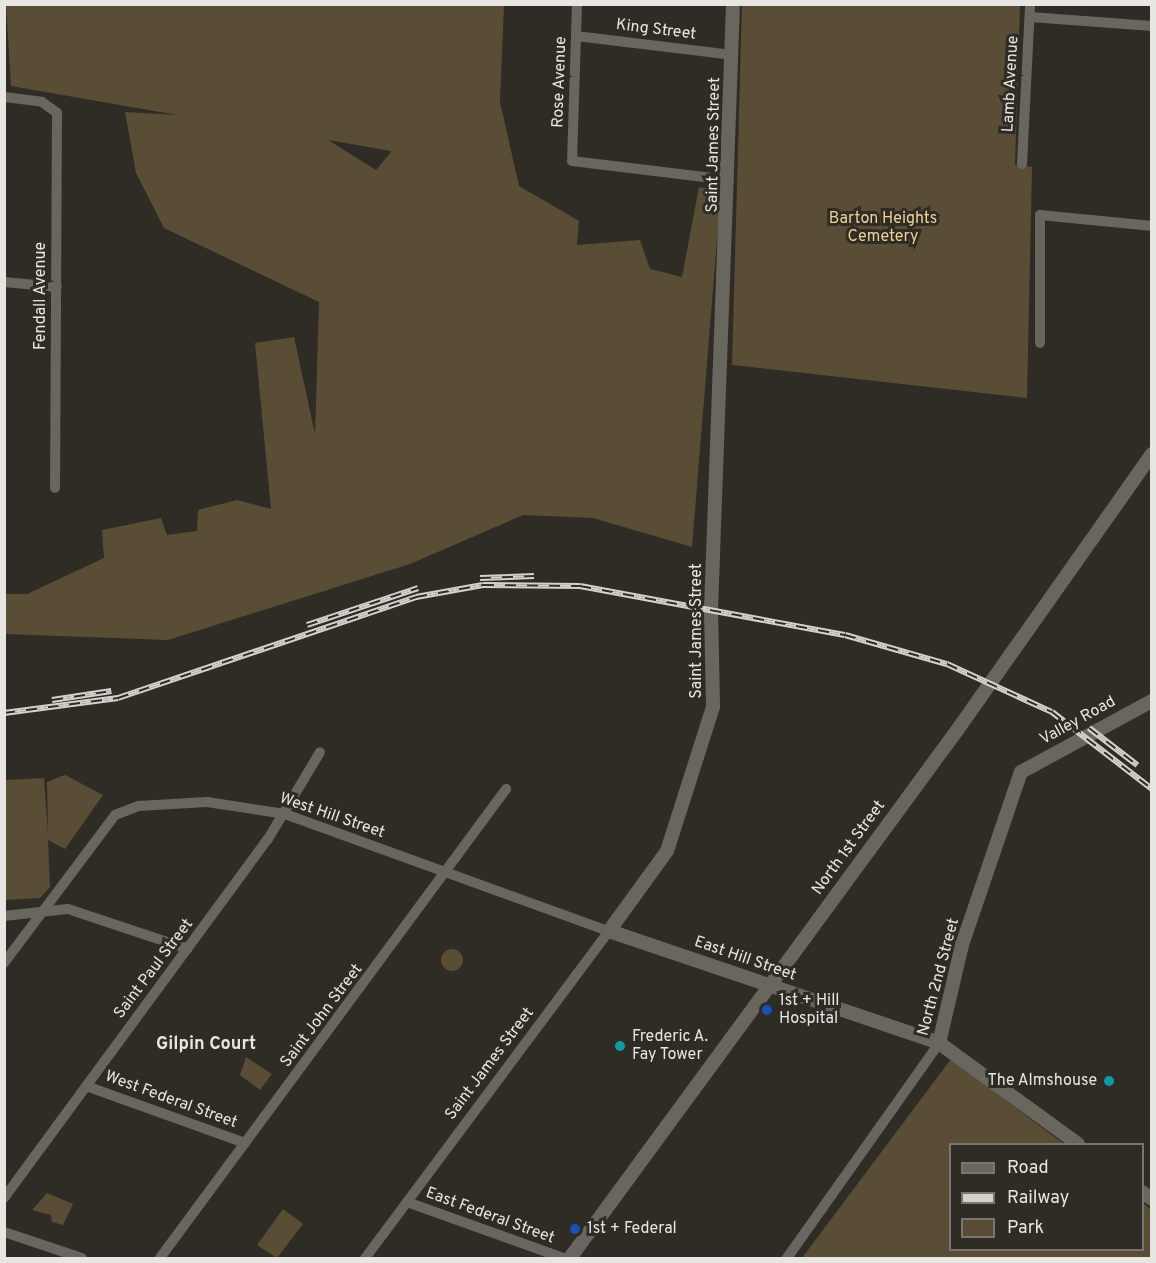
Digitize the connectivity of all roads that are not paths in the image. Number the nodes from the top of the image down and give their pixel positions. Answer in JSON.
{"nodes":[{"id":1,"x":577,"y":4,"type":"edge"},
{"id":2,"x":734,"y":4,"type":"edge"},
{"id":3,"x":1030,"y":4,"type":"edge"},
{"id":4,"x":1030,"y":17,"type":"junction"},
{"id":5,"x":1152,"y":26,"type":"edge"},
{"id":6,"x":576,"y":36,"type":"junction"},
{"id":7,"x":732,"y":55,"type":"junction"},
{"id":8,"x":4,"y":97,"type":"edge"},
{"id":9,"x":1022,"y":164,"type":"dead end"},
{"id":10,"x":729,"y":180,"type":"junction"},
{"id":11,"x":1152,"y":226,"type":"edge"},
{"id":12,"x":4,"y":282,"type":"edge"},
{"id":13,"x":57,"y":287,"type":"junction"},
{"id":14,"x":1040,"y":343,"type":"dead end"},
{"id":15,"x":1152,"y":454,"type":"edge"},
{"id":16,"x":55,"y":488,"type":"dead end"},
{"id":17,"x":1152,"y":701,"type":"edge"},
{"id":18,"x":320,"y":752,"type":"dead end"},
{"id":19,"x":1021,"y":772,"type":"joint"},
{"id":20,"x":506,"y":789,"type":"dead end"},
{"id":21,"x":285,"y":814,"type":"junction"},
{"id":22,"x":445,"y":871,"type":"junction"},
{"id":23,"x":44,"y":909,"type":"junction"},
{"id":24,"x":4,"y":916,"type":"edge"},
{"id":25,"x":609,"y":931,"type":"junction"},
{"id":26,"x":188,"y":949,"type":"junction"},
{"id":27,"x":4,"y":963,"type":"edge"},
{"id":28,"x":771,"y":985,"type":"junction"},
{"id":29,"x":939,"y":1043,"type":"junction"},
{"id":30,"x":86,"y":1086,"type":"junction"},
{"id":31,"x":245,"y":1143,"type":"junction"},
{"id":32,"x":1077,"y":1143,"type":"edge"},
{"id":33,"x":4,"y":1198,"type":"edge"},
{"id":34,"x":407,"y":1202,"type":"junction"},
{"id":35,"x":4,"y":1232,"type":"edge"},
{"id":36,"x":82,"y":1258,"type":"edge"},
{"id":37,"x":160,"y":1258,"type":"edge"},
{"id":38,"x":365,"y":1258,"type":"edge"},
{"id":39,"x":563,"y":1258,"type":"edge"},
{"id":40,"x":570,"y":1258,"type":"edge"},
{"id":41,"x":787,"y":1258,"type":"edge"}],
"edges":[{"from":1,"to":6,"type":"street","name":"Rose Avenue"},
{"from":2,"to":7,"type":"street","name":"Saint James Street"},
{"from":3,"to":4,"type":"street","name":"Lamb Avenue"},
{"from":4,"to":5,"type":"street"},
{"from":4,"to":9,"type":"street","name":"Lamb Avenue"},
{"from":6,"to":7,"type":"street","name":"King Street"},
{"from":6,"to":10,"type":"street","name":"Rose Avenue"},
{"from":7,"to":10,"type":"street","name":"Saint James Street"},
{"from":8,"to":13,"type":"street","name":"Fendall Avenue"},
{"from":10,"to":25,"type":"street","name":"Saint James Street"},
{"from":11,"to":14,"type":"street"},
{"from":12,"to":13,"type":"street"},
{"from":13,"to":16,"type":"street","name":"Fendall Avenue"},
{"from":15,"to":28,"type":"street","name":"North 1st Street"},
{"from":17,"to":19,"type":"street","name":"Valley Road"},
{"from":18,"to":21,"type":"street","name":"Saint Paul Street"},
{"from":19,"to":29,"type":"street","name":"North 2nd Street"},
{"from":20,"to":22,"type":"street","name":"Saint John Street"},
{"from":21,"to":22,"type":"street","name":"West Hill Street"},
{"from":21,"to":23,"type":"street","name":"West Hill Street"},
{"from":21,"to":26,"type":"street","name":"Saint Paul Street"},
{"from":22,"to":25,"type":"street","name":"West Hill Street"},
{"from":22,"to":31,"type":"street","name":"Saint John Street"},
{"from":23,"to":24,"type":"street"},
{"from":23,"to":26,"type":"street"},
{"from":23,"to":27,"type":"street","name":"West Hill Street"},
{"from":25,"to":28,"type":"street","name":"East Hill Street"},
{"from":25,"to":34,"type":"street","name":"Saint James Street"},
{"from":26,"to":30,"type":"street","name":"Saint Paul Street"},
{"from":28,"to":29,"type":"street","name":"East Hill Street"},
{"from":28,"to":40,"type":"street","name":"North 1st Street"},
{"from":29,"to":32,"type":"street","name":"East Hill Street"},
{"from":29,"to":41,"type":"street","name":"North 2nd Street"},
{"from":30,"to":31,"type":"street","name":"West Federal Street"},
{"from":30,"to":33,"type":"street","name":"Saint Paul Street"},
{"from":31,"to":37,"type":"street","name":"Saint John Street"},
{"from":34,"to":38,"type":"street","name":"Saint James Street"},
{"from":34,"to":39,"type":"street","name":"East Federal Street"},
{"from":35,"to":36,"type":"street"}]}
